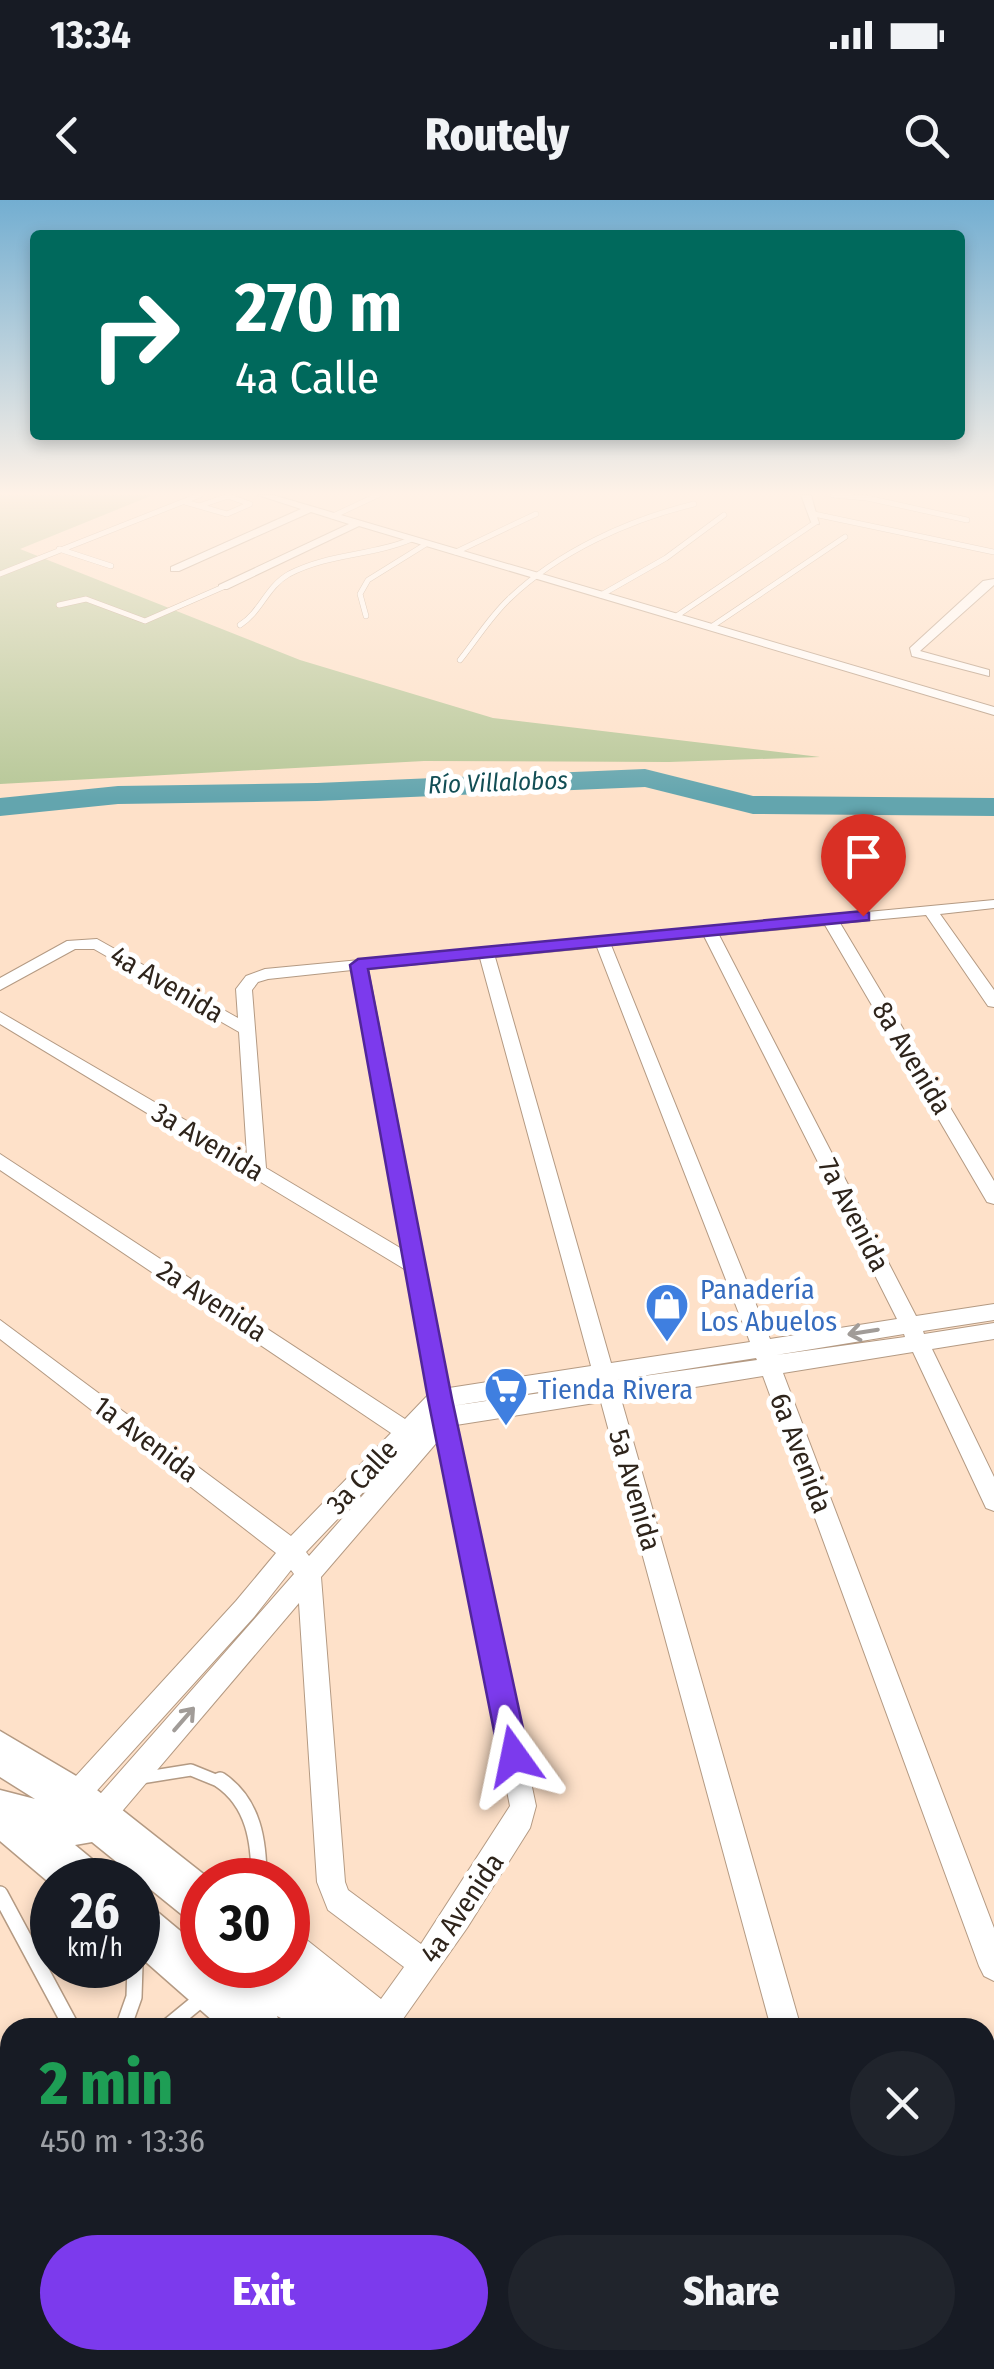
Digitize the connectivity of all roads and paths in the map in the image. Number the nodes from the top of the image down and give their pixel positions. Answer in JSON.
{"nodes":[{"id":1,"x":202,"y":596,"type":"edge"},
{"id":2,"x":265,"y":596,"type":"edge"},
{"id":3,"x":361,"y":596,"type":"edge"},
{"id":4,"x":513,"y":596,"type":"edge"},
{"id":5,"x":605,"y":596,"type":"edge"},
{"id":6,"x":704,"y":596,"type":"edge"},
{"id":7,"x":758,"y":596,"type":"edge"},
{"id":8,"x":972,"y":596,"type":"edge"},
{"id":9,"x":59,"y":604,"type":"dead end"},
{"id":10,"x":366,"y":616,"type":"dead end"},
{"id":11,"x":675,"y":617,"type":"junction"},
{"id":12,"x":240,"y":625,"type":"dead end"},
{"id":13,"x":711,"y":628,"type":"junction"},
{"id":14,"x":460,"y":660,"type":"dead end"},
{"id":15,"x":989,"y":668,"type":"edge"},
{"id":16,"x":958,"y":700,"type":"junction"},
{"id":17,"x":994,"y":711,"type":"edge"},
{"id":18,"x":994,"y":904,"type":"edge"},
{"id":19,"x":930,"y":910,"type":"junction"},
{"id":20,"x":830,"y":920,"type":"junction"},
{"id":21,"x":710,"y":931,"type":"junction"},
{"id":22,"x":602,"y":941,"type":"junction"},
{"id":23,"x":486,"y":952,"type":"junction"},
{"id":24,"x":358,"y":965,"type":"junction"},
{"id":25,"x":0,"y":985,"type":"edge"},
{"id":26,"x":994,"y":1002,"type":"edge"},
{"id":27,"x":0,"y":1017,"type":"edge"},
{"id":28,"x":247,"y":1030,"type":"junction"},
{"id":29,"x":0,"y":1161,"type":"edge"},
{"id":30,"x":258,"y":1172,"type":"junction"},
{"id":31,"x":994,"y":1197,"type":"edge"},
{"id":32,"x":417,"y":1267,"type":"junction"},
{"id":33,"x":994,"y":1312,"type":"edge"},
{"id":34,"x":0,"y":1328,"type":"edge"},
{"id":35,"x":994,"y":1331,"type":"edge"},
{"id":36,"x":914,"y":1334,"type":"junction"},
{"id":37,"x":766,"y":1357,"type":"junction"},
{"id":38,"x":606,"y":1383,"type":"junction"},
{"id":39,"x":442,"y":1408,"type":"junction"},
{"id":40,"x":414,"y":1437,"type":"junction"},
{"id":41,"x":994,"y":1502,"type":"edge"},
{"id":42,"x":292,"y":1550,"type":"junction"},
{"id":43,"x":309,"y":1576,"type":"junction"},
{"id":44,"x":0,"y":1752,"type":"edge"},
{"id":45,"x":132,"y":1779,"type":"junction"},
{"id":46,"x":0,"y":1811,"type":"edge"},
{"id":47,"x":88,"y":1811,"type":"junction"},
{"id":48,"x":56,"y":1858,"type":"edge"},
{"id":49,"x":72,"y":1858,"type":"edge"},
{"id":50,"x":258,"y":1858,"type":"edge"},
{"id":51,"x":180,"y":1863,"type":"edge"},
{"id":52,"x":180,"y":1884,"type":"edge"},
{"id":53,"x":0,"y":1894,"type":"edge"},
{"id":54,"x":160,"y":1944,"type":"edge"},
{"id":55,"x":310,"y":1965,"type":"edge"},
{"id":56,"x":424,"y":1965,"type":"junction"},
{"id":57,"x":994,"y":1966,"type":"edge"},
{"id":58,"x":310,"y":1983,"type":"edge"},
{"id":59,"x":135,"y":1988,"type":"edge"},
{"id":60,"x":214,"y":1990,"type":"junction"},
{"id":61,"x":67,"y":2018,"type":"edge"},
{"id":62,"x":128,"y":2018,"type":"edge"},
{"id":63,"x":179,"y":2018,"type":"edge"},
{"id":64,"x":247,"y":2018,"type":"edge"},
{"id":65,"x":351,"y":2018,"type":"edge"},
{"id":66,"x":360,"y":2018,"type":"edge"},
{"id":67,"x":364,"y":2018,"type":"edge"},
{"id":68,"x":379,"y":2018,"type":"edge"},
{"id":69,"x":783,"y":2018,"type":"edge"}],
"edges":[{"from":1,"to":9,"type":"lane"},
{"from":2,"to":12,"type":"lane"},
{"from":3,"to":10,"type":"lane"},
{"from":4,"to":14,"type":"lane"},
{"from":5,"to":11,"type":"street"},
{"from":6,"to":11,"type":"lane"},
{"from":7,"to":13,"type":"lane"},
{"from":8,"to":15,"type":"street"},
{"from":11,"to":13,"type":"street"},
{"from":13,"to":16,"type":"street"},
{"from":15,"to":16,"type":"street"},
{"from":16,"to":17,"type":"street"},
{"from":18,"to":19,"type":"street"},
{"from":19,"to":20,"type":"street"},
{"from":19,"to":26,"type":"street"},
{"from":20,"to":21,"type":"street"},
{"from":20,"to":31,"type":"street","name":"8a Avenida"},
{"from":21,"to":22,"type":"street"},
{"from":21,"to":36,"type":"street","name":"7a Avenida"},
{"from":22,"to":23,"type":"street"},
{"from":22,"to":37,"type":"street","name":"6a Avenida"},
{"from":23,"to":24,"type":"street"},
{"from":23,"to":38,"type":"street","name":"5a Avenida"},
{"from":24,"to":28,"type":"street"},
{"from":24,"to":32,"type":"street","name":"4a Avenida"},
{"from":25,"to":28,"type":"street","name":"4a Avenida"},
{"from":27,"to":30,"type":"street","name":"3a Avenida"},
{"from":28,"to":30,"type":"street"},
{"from":29,"to":40,"type":"street","name":"2a Avenida"},
{"from":30,"to":32,"type":"street","name":"3a Avenida"},
{"from":32,"to":39,"type":"street","name":"4a Avenida"},
{"from":33,"to":36,"type":"street"},
{"from":34,"to":42,"type":"street","name":"1a Avenida"},
{"from":35,"to":36,"type":"street"},
{"from":36,"to":37,"type":"street"},
{"from":36,"to":41,"type":"street","name":"7a Avenida"},
{"from":37,"to":38,"type":"street"},
{"from":37,"to":57,"type":"street","name":"6a Avenida"},
{"from":38,"to":39,"type":"street"},
{"from":38,"to":69,"type":"street","name":"5a Avenida"},
{"from":39,"to":40,"type":"street","name":"3a Calle"},
{"from":39,"to":56,"type":"street","name":"4a Avenida"},
{"from":40,"to":42,"type":"street","name":"3a Calle"},
{"from":40,"to":43,"type":"street","name":"3a Calle"},
{"from":42,"to":43,"type":"street","name":"1a Avenida"},
{"from":42,"to":47,"type":"street","name":"3a Calle"},
{"from":45,"to":43,"type":"street","name":"3a Calle","one_way":true},
{"from":43,"to":56,"type":"street"},
{"from":44,"to":47,"type":"main road"},
{"from":45,"to":47,"type":"street","name":"3a Calle"},
{"from":45,"to":50,"type":"lane"},
{"from":46,"to":47,"type":"main road"},
{"from":46,"to":48,"type":"main road"},
{"from":47,"to":49,"type":"main road"},
{"from":47,"to":51,"type":"street"},
{"from":47,"to":52,"type":"main road"},
{"from":53,"to":61,"type":"lane"},
{"from":54,"to":60,"type":"main road"},
{"from":55,"to":67,"type":"street"},
{"from":56,"to":68,"type":"street","name":"4a Avenida"},
{"from":58,"to":66,"type":"main road"},
{"from":59,"to":62,"type":"lane"},
{"from":60,"to":63,"type":"lane"},
{"from":60,"to":64,"type":"main road"},
{"from":60,"to":65,"type":"main road"}]}
